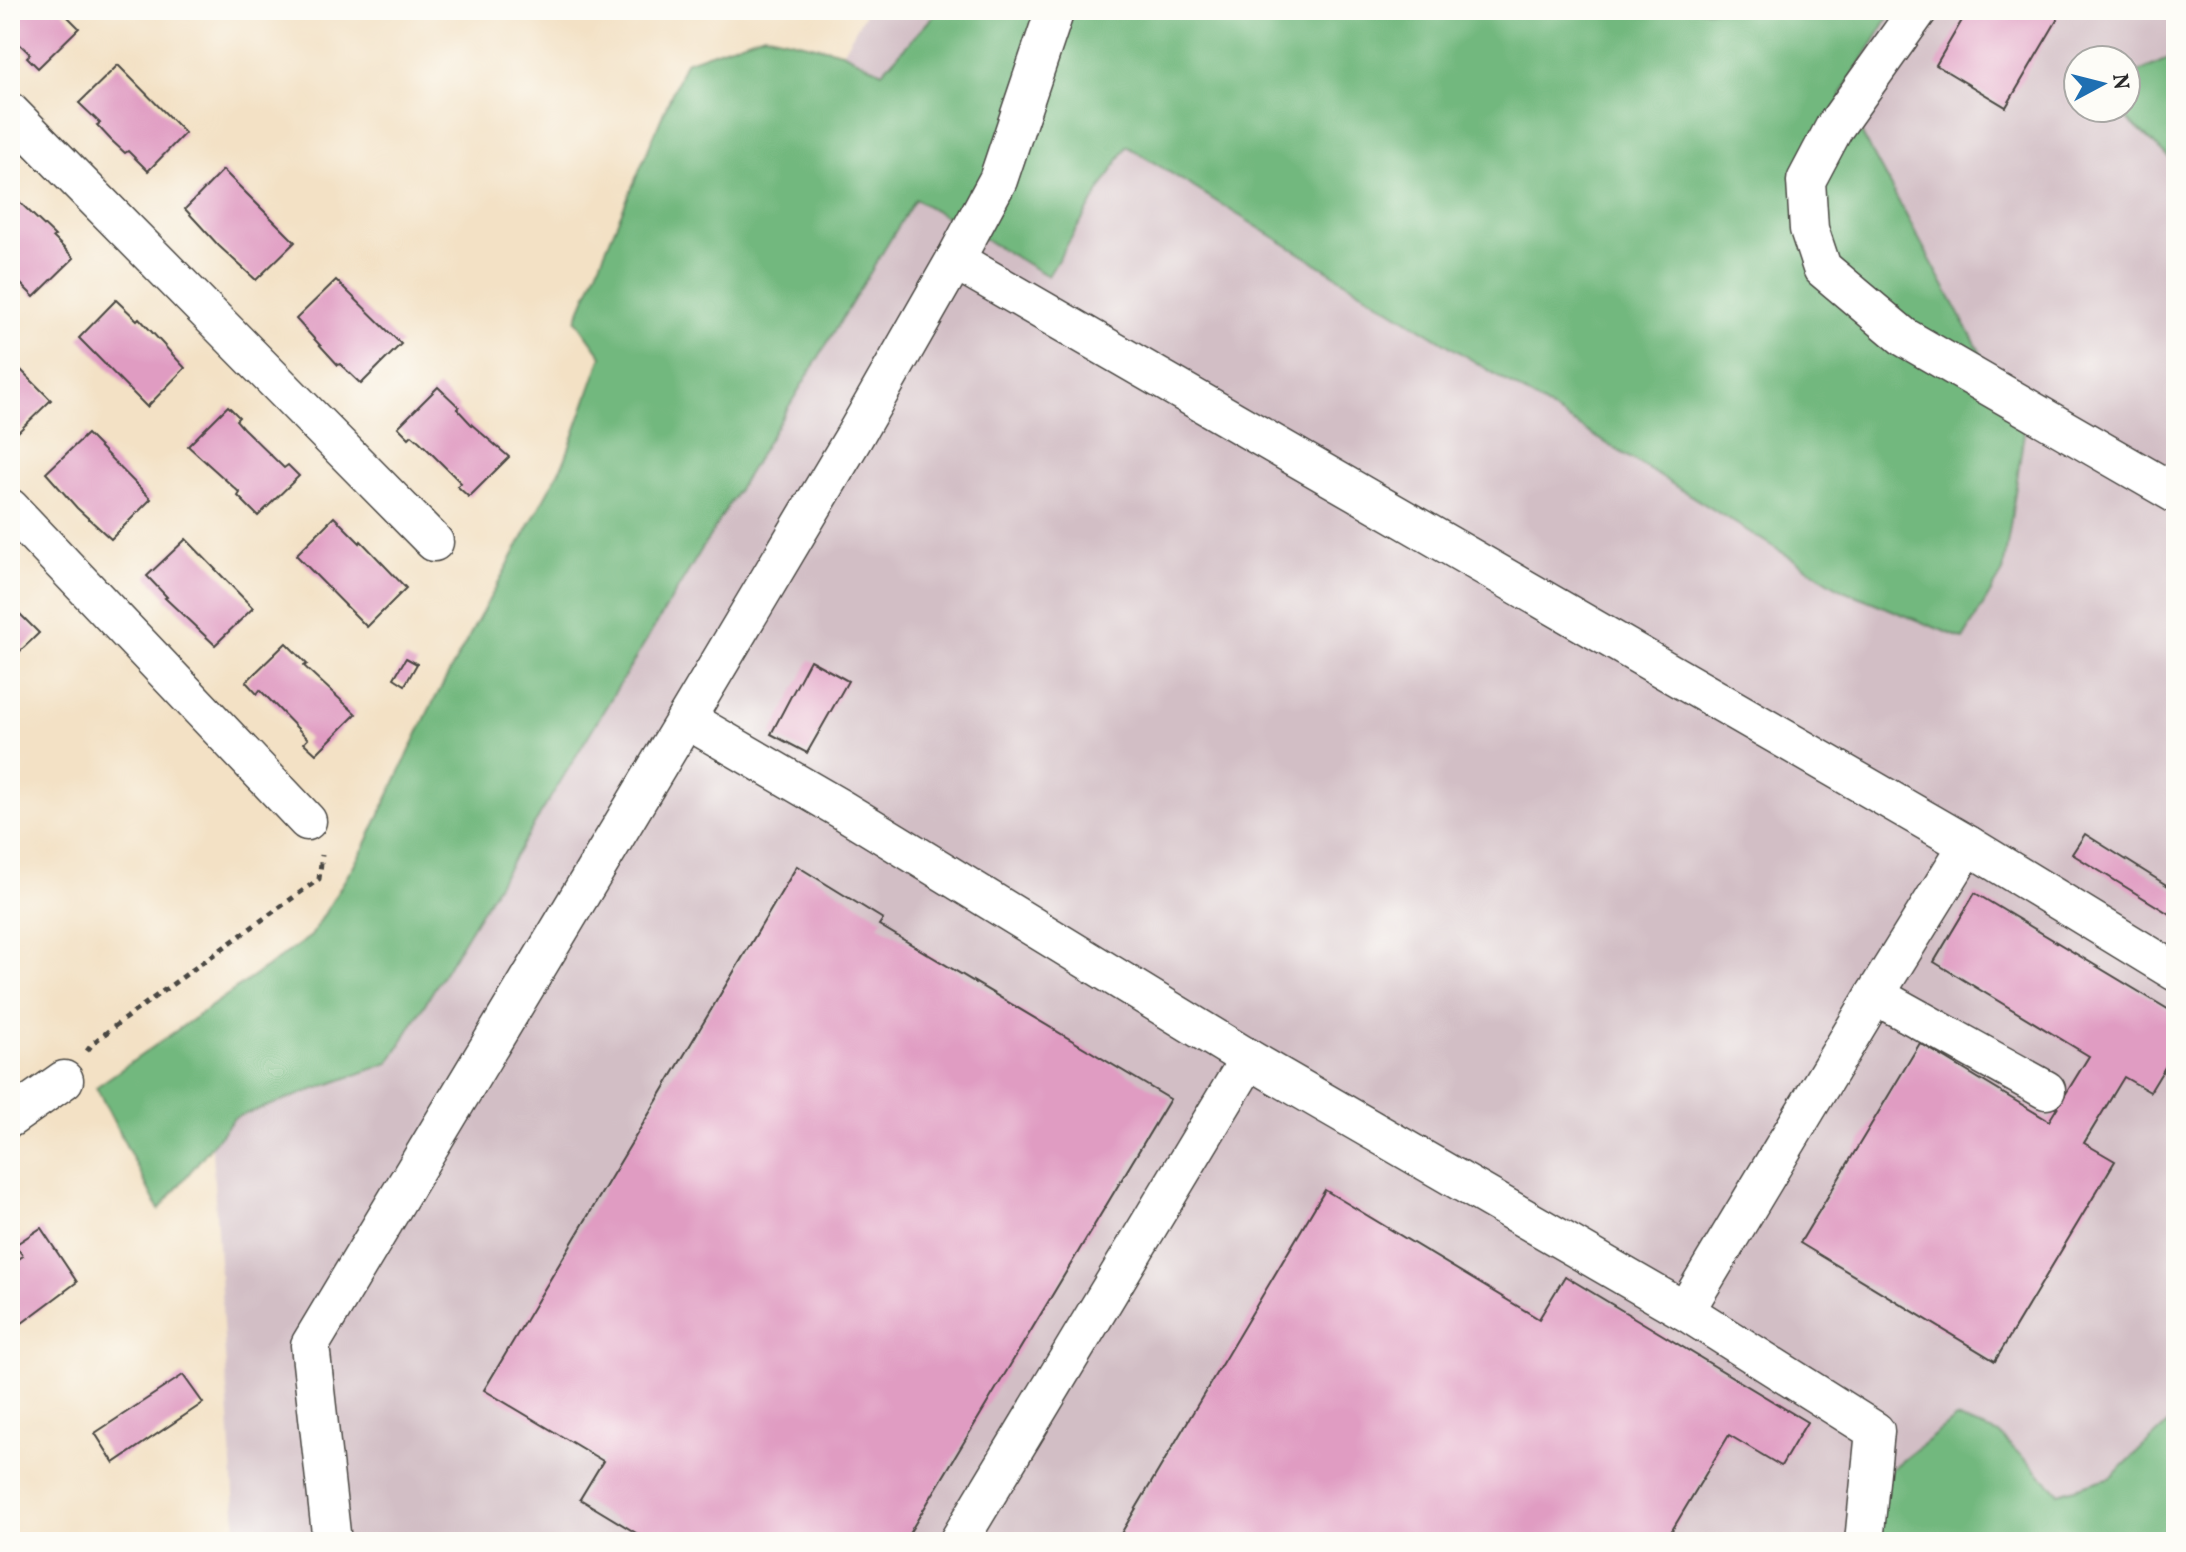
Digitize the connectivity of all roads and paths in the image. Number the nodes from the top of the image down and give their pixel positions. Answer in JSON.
{"nodes":[{"id":1,"x":1055,"y":10,"type":"edge"},
{"id":2,"x":1918,"y":10,"type":"edge"},
{"id":3,"x":10,"y":112,"type":"edge"},
{"id":4,"x":955,"y":260,"type":"junction"},
{"id":5,"x":2176,"y":494,"type":"edge"},
{"id":6,"x":10,"y":508,"type":"edge"},
{"id":7,"x":434,"y":542,"type":"dead end"},
{"id":8,"x":686,"y":719,"type":"junction"},
{"id":9,"x":307,"y":821,"type":"joint"},
{"id":10,"x":1968,"y":845,"type":"junction"},
{"id":11,"x":2176,"y":972,"type":"edge"},
{"id":12,"x":1875,"y":995,"type":"junction"},
{"id":13,"x":1249,"y":1059,"type":"junction"},
{"id":14,"x":64,"y":1080,"type":"joint"},
{"id":15,"x":2046,"y":1090,"type":"dead end"},
{"id":16,"x":10,"y":1118,"type":"edge"},
{"id":17,"x":1685,"y":1311,"type":"junction"},
{"id":18,"x":332,"y":1542,"type":"edge"},
{"id":19,"x":958,"y":1542,"type":"edge"},
{"id":20,"x":1864,"y":1542,"type":"edge"}],
"edges":[{"from":1,"to":4,"type":"street"},
{"from":2,"to":5,"type":"street"},
{"from":3,"to":7,"type":"street"},
{"from":4,"to":8,"type":"street"},
{"from":4,"to":10,"type":"street"},
{"from":6,"to":9,"type":"street"},
{"from":8,"to":13,"type":"street"},
{"from":8,"to":18,"type":"street"},
{"from":9,"to":14,"type":"path"},
{"from":10,"to":11,"type":"street"},
{"from":10,"to":12,"type":"street"},
{"from":12,"to":15,"type":"street"},
{"from":12,"to":17,"type":"street"},
{"from":13,"to":17,"type":"street"},
{"from":13,"to":19,"type":"street"},
{"from":14,"to":16,"type":"street"},
{"from":17,"to":20,"type":"street"}]}
